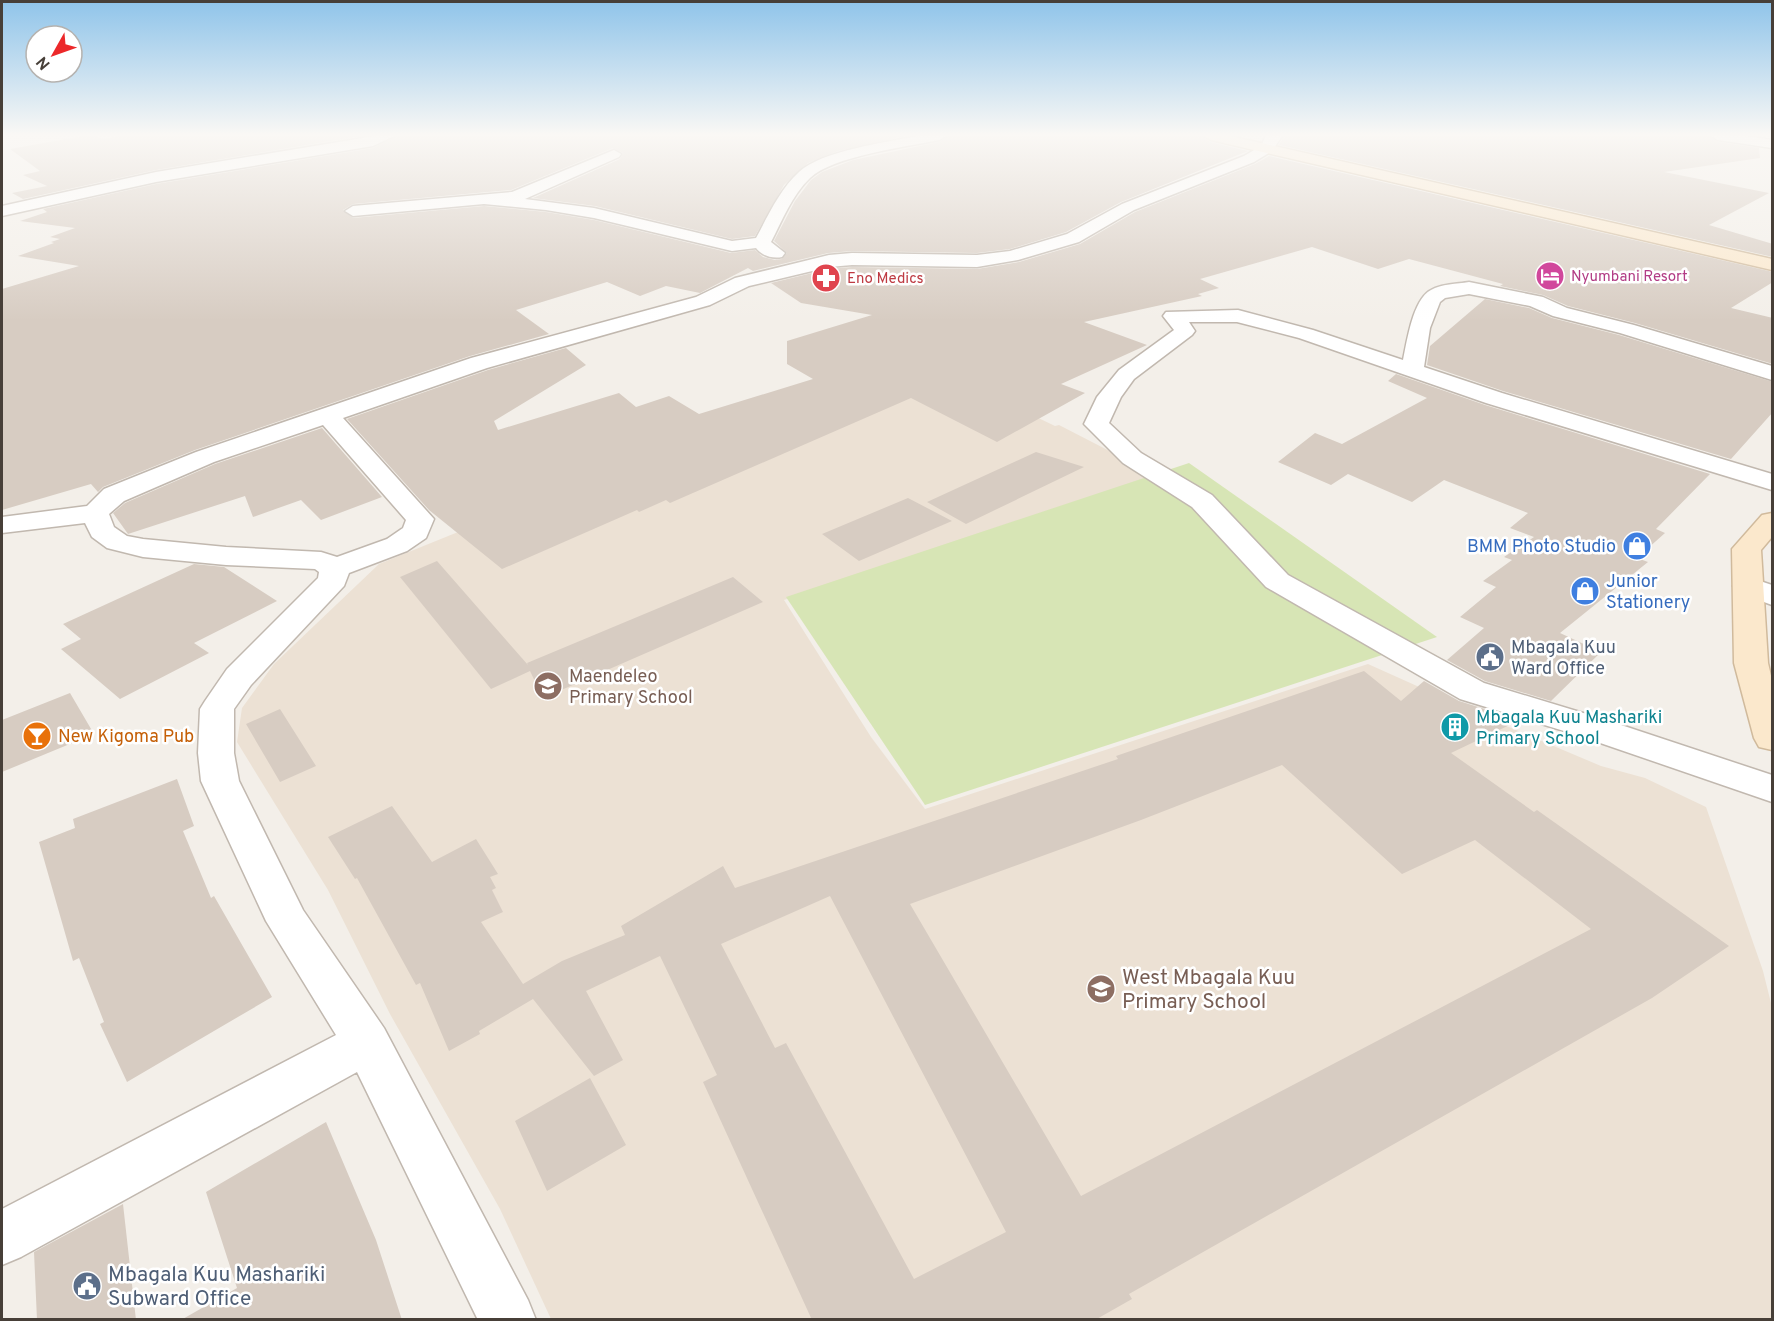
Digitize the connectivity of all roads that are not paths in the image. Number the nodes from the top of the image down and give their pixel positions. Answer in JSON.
{"nodes":[{"id":1,"x":62,"y":198,"type":"edge"},
{"id":2,"x":506,"y":198,"type":"edge"},
{"id":3,"x":790,"y":198,"type":"edge"},
{"id":4,"x":1152,"y":198,"type":"edge"},
{"id":5,"x":1498,"y":198,"type":"edge"},
{"id":6,"x":490,"y":201,"type":"junction"},
{"id":7,"x":2,"y":211,"type":"edge"},
{"id":8,"x":354,"y":211,"type":"dead end"},
{"id":9,"x":762,"y":242,"type":"junction"},
{"id":10,"x":1773,"y":265,"type":"edge"},
{"id":11,"x":805,"y":266,"type":"junction"},
{"id":12,"x":1412,"y":370,"type":"junction"},
{"id":13,"x":1773,"y":373,"type":"edge"},
{"id":14,"x":328,"y":416,"type":"junction"},
{"id":15,"x":1773,"y":482,"type":"edge"},
{"id":16,"x":95,"y":513,"type":"junction"},
{"id":17,"x":1773,"y":521,"type":"edge"},
{"id":18,"x":2,"y":525,"type":"edge"},
{"id":19,"x":335,"y":568,"type":"junction"},
{"id":20,"x":1760,"y":591,"type":"edge"},
{"id":21,"x":1773,"y":738,"type":"edge"},
{"id":22,"x":1773,"y":789,"type":"edge"},
{"id":23,"x":367,"y":1043,"type":"junction"},
{"id":24,"x":2,"y":1238,"type":"edge"},
{"id":25,"x":508,"y":1320,"type":"edge"}],
"edges":[{"from":1,"to":7,"type":"street"},
{"from":2,"to":6,"type":"street"},
{"from":3,"to":9,"type":"street"},
{"from":4,"to":11,"type":"street"},
{"from":5,"to":10,"type":"street"},
{"from":6,"to":8,"type":"street"},
{"from":6,"to":9,"type":"street"},
{"from":9,"to":11,"type":"street"},
{"from":11,"to":14,"type":"street"},
{"from":12,"to":13,"type":"street"},
{"from":12,"to":15,"type":"street"},
{"from":12,"to":22,"type":"street"},
{"from":14,"to":16,"type":"street"},
{"from":14,"to":19,"type":"street"},
{"from":16,"to":18,"type":"street"},
{"from":16,"to":19,"type":"street"},
{"from":17,"to":20,"type":"street"},
{"from":19,"to":23,"type":"street"},
{"from":20,"to":21,"type":"street"},
{"from":23,"to":24,"type":"street"},
{"from":23,"to":25,"type":"street"}]}
